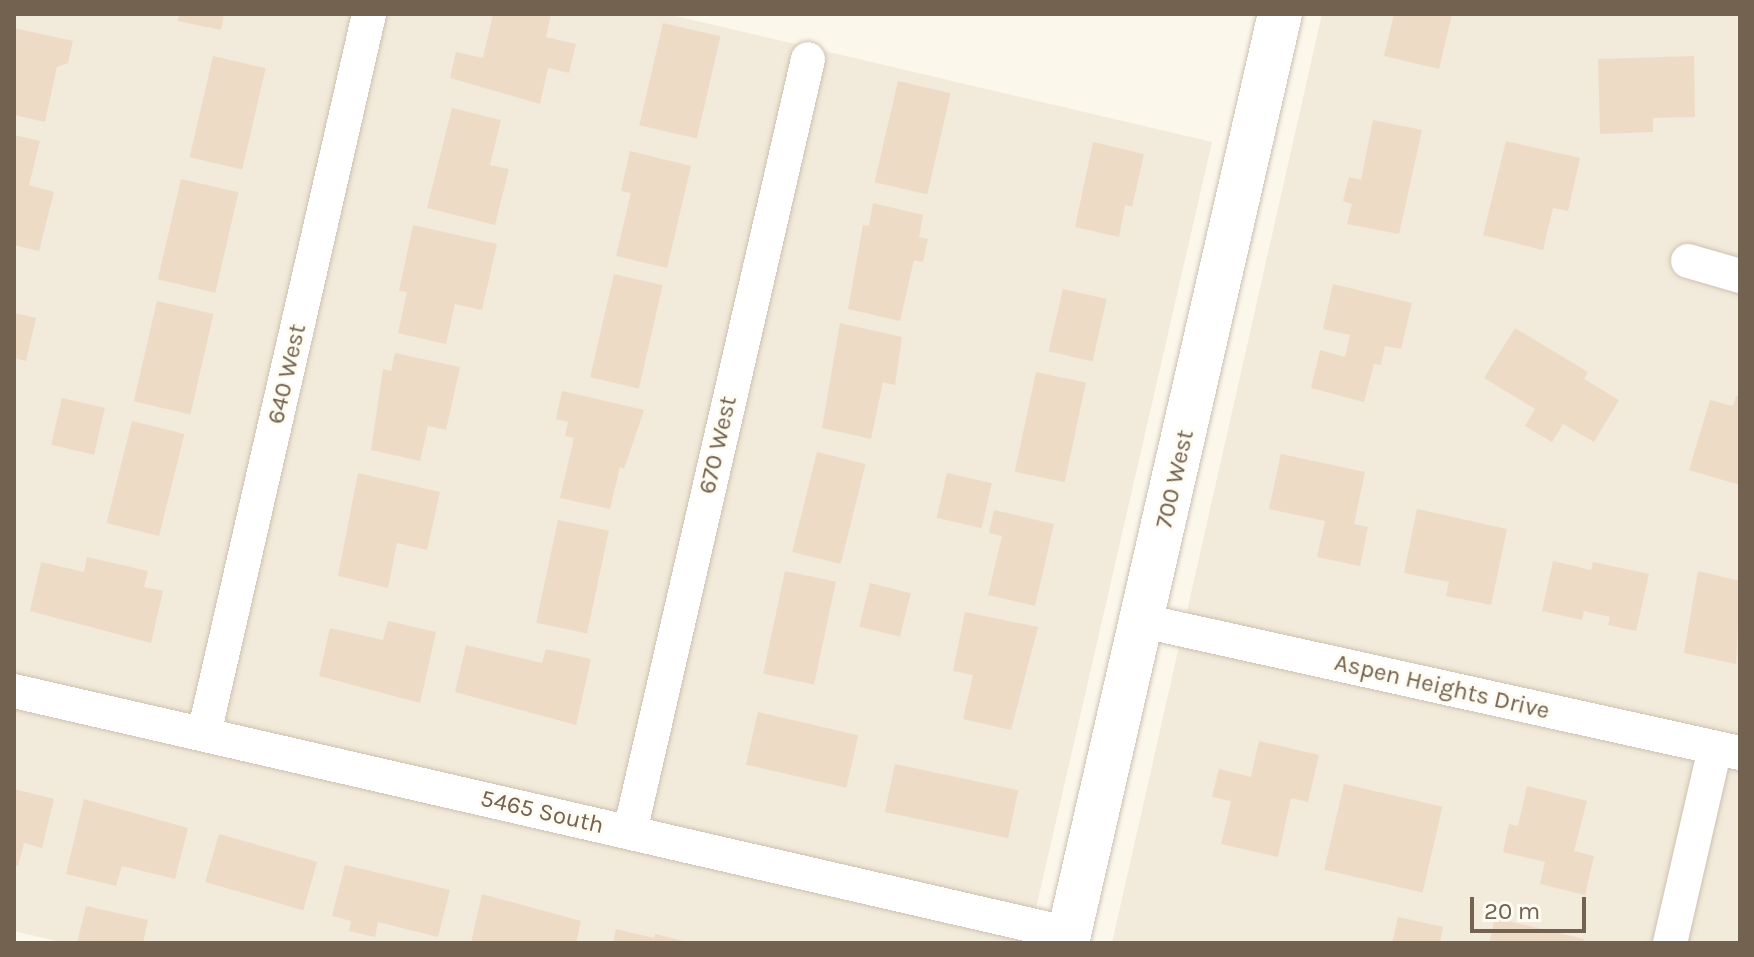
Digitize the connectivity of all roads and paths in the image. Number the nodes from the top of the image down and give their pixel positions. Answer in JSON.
{"nodes":[{"id":1,"x":369,"y":14,"type":"edge"},
{"id":2,"x":1280,"y":14,"type":"edge"},
{"id":3,"x":808,"y":59,"type":"dead end"},
{"id":4,"x":1688,"y":261,"type":"dead end"},
{"id":5,"x":1740,"y":276,"type":"edge"},
{"id":6,"x":1143,"y":621,"type":"junction"},
{"id":7,"x":14,"y":691,"type":"edge"},
{"id":8,"x":204,"y":734,"type":"junction"},
{"id":9,"x":1727,"y":751,"type":"edge"},
{"id":10,"x":630,"y":832,"type":"junction"},
{"id":11,"x":1068,"y":938,"type":"edge"},
{"id":12,"x":1670,"y":943,"type":"edge"}],
"edges":[{"from":1,"to":8,"type":"street","name":"640 West"},
{"from":2,"to":6,"type":"main road","name":"700 West"},
{"from":3,"to":10,"type":"street","name":"670 West"},
{"from":4,"to":5,"type":"street"},
{"from":6,"to":9,"type":"street","name":"Aspen Heights Drive"},
{"from":6,"to":11,"type":"main road","name":"700 West"},
{"from":7,"to":8,"type":"street","name":"5465 South"},
{"from":8,"to":10,"type":"street","name":"5465 South"},
{"from":9,"to":12,"type":"street"},
{"from":10,"to":11,"type":"street","name":"5465 South"}]}
